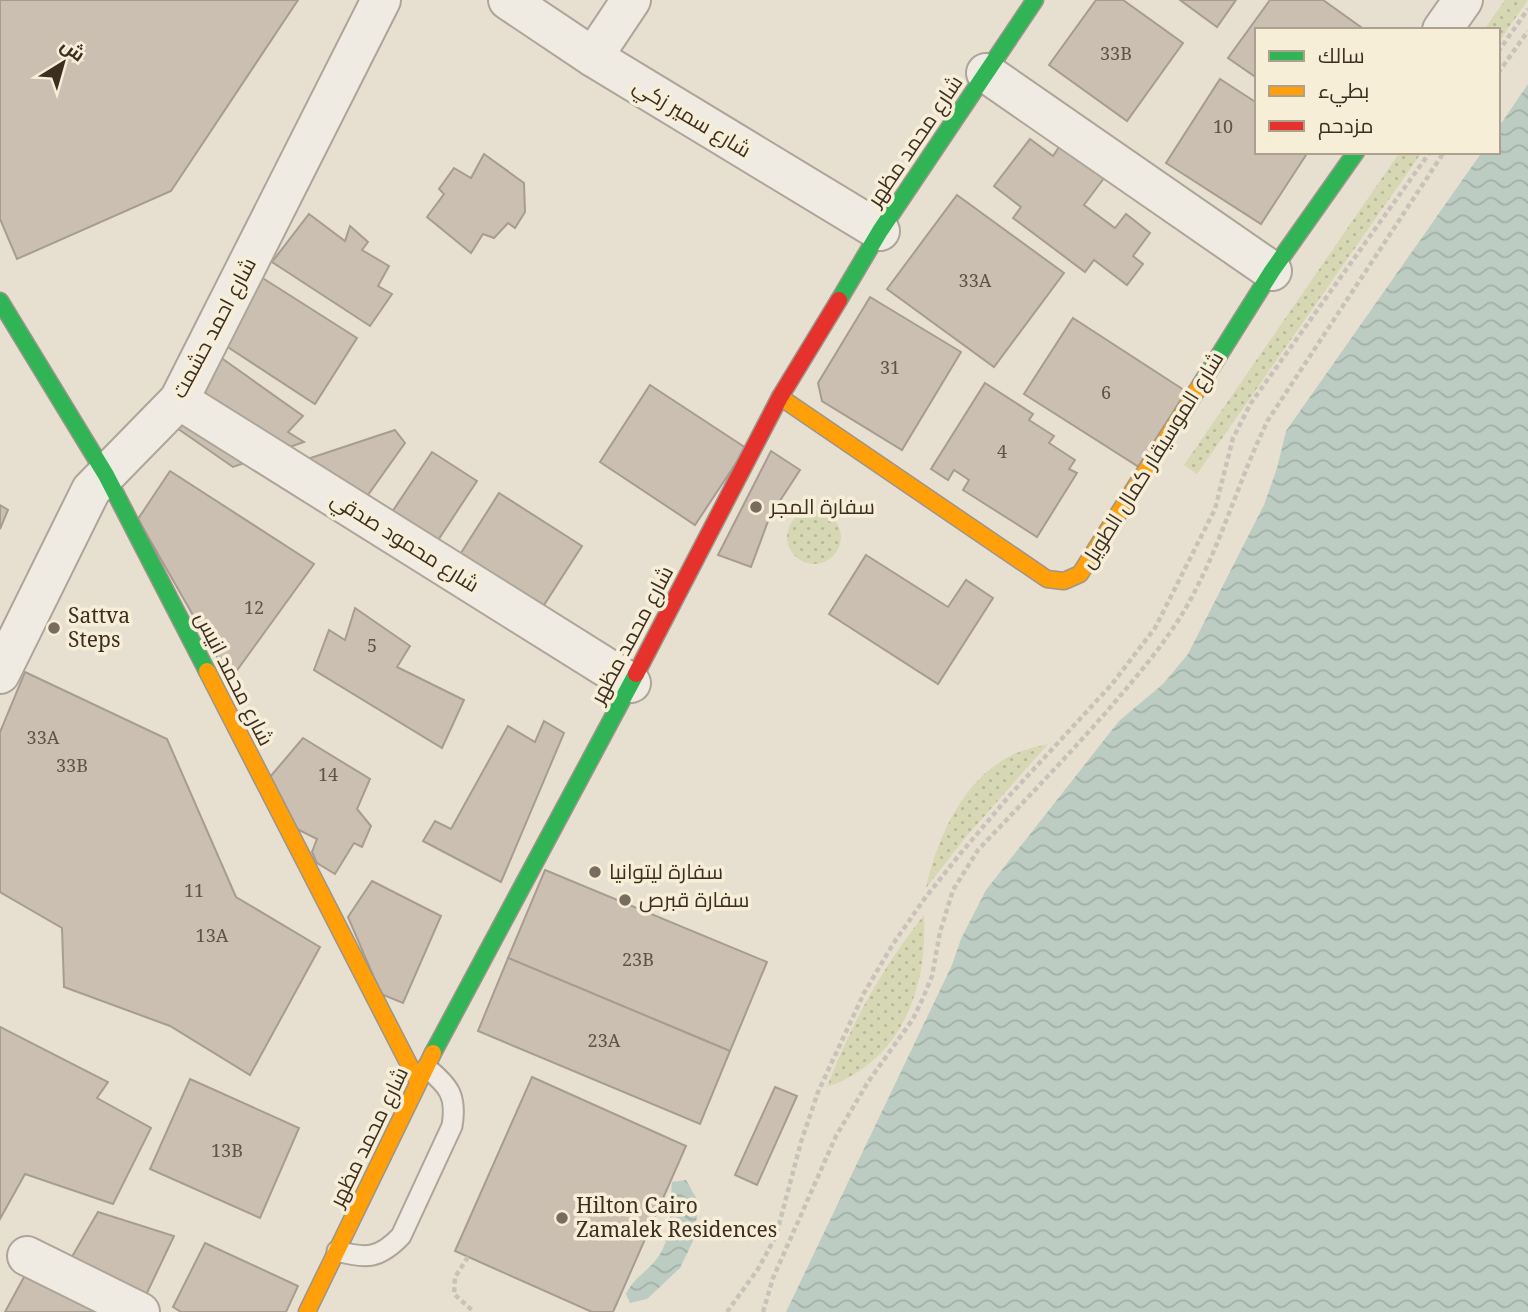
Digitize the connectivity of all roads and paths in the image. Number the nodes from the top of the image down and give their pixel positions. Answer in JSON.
{"nodes":[{"id":1,"x":381,"y":0,"type":"edge"},
{"id":2,"x":508,"y":0,"type":"edge"},
{"id":3,"x":631,"y":0,"type":"edge"},
{"id":4,"x":1035,"y":0,"type":"edge"},
{"id":5,"x":1463,"y":0,"type":"edge"},
{"id":6,"x":1528,"y":9,"type":"edge"},
{"id":7,"x":1443,"y":28,"type":"edge"},
{"id":8,"x":1528,"y":31,"type":"edge"},
{"id":9,"x":1500,"y":49,"type":"edge"},
{"id":10,"x":593,"y":57,"type":"junction"},
{"id":11,"x":1500,"y":70,"type":"edge"},
{"id":12,"x":986,"y":73,"type":"junction"},
{"id":13,"x":1355,"y":154,"type":"edge"},
{"id":14,"x":1429,"y":154,"type":"edge"},
{"id":15,"x":1443,"y":154,"type":"edge"},
{"id":16,"x":880,"y":231,"type":"junction"},
{"id":17,"x":1272,"y":271,"type":"junction"},
{"id":18,"x":0,"y":301,"type":"edge"},
{"id":19,"x":780,"y":397,"type":"junction"},
{"id":20,"x":179,"y":400,"type":"junction"},
{"id":21,"x":106,"y":475,"type":"junction"},
{"id":22,"x":0,"y":674,"type":"edge"},
{"id":23,"x":631,"y":683,"type":"junction"},
{"id":24,"x":422,"y":1075,"type":"junction"},
{"id":25,"x":337,"y":1251,"type":"junction"},
{"id":26,"x":27,"y":1256,"type":"dead end"},
{"id":27,"x":468,"y":1257,"type":"dead end"},
{"id":28,"x":140,"y":1312,"type":"edge"},
{"id":29,"x":307,"y":1312,"type":"edge"},
{"id":30,"x":474,"y":1312,"type":"edge"},
{"id":31,"x":727,"y":1312,"type":"edge"},
{"id":32,"x":763,"y":1312,"type":"edge"}],
"edges":[{"from":1,"to":20,"type":"street","name":"شارع احمد حشمت"},
{"from":2,"to":10,"type":"street","name":"شارع سمير زكي"},
{"from":3,"to":10,"type":"street"},
{"from":4,"to":12,"type":"street","name":"شارع محمد مظهر"},
{"from":5,"to":7,"type":"street"},
{"from":6,"to":9,"type":"path"},
{"from":8,"to":11,"type":"path"},
{"from":10,"to":16,"type":"street","name":"شارع سمير زكي"},
{"from":12,"to":16,"type":"street","name":"شارع محمد مظهر"},
{"from":12,"to":17,"type":"street"},
{"from":13,"to":17,"type":"street","name":"شارع الموسيقار كمال الطويل"},
{"from":14,"to":31,"type":"path"},
{"from":15,"to":32,"type":"path"},
{"from":16,"to":19,"type":"street","name":"شارع محمد مظهر"},
{"from":17,"to":19,"type":"street","name":"شارع الموسيقار كمال الطويل"},
{"from":18,"to":21,"type":"street","name":"شارع محمد انيس"},
{"from":19,"to":23,"type":"street","name":"شارع محمد مظهر"},
{"from":20,"to":21,"type":"street","name":"شارع احمد حشمت"},
{"from":20,"to":23,"type":"street","name":"شارع محمود صدقي"},
{"from":21,"to":22,"type":"street","name":"شارع احمد حشمت"},
{"from":21,"to":24,"type":"street","name":"شارع محمد انيس"},
{"from":23,"to":24,"type":"street","name":"شارع محمد مظهر"},
{"from":24,"to":25,"type":"street","name":"شارع محمد مظهر"},
{"from":24,"to":25,"type":"lane"},
{"from":25,"to":29,"type":"street","name":"شارع محمد مظهر"},
{"from":26,"to":28,"type":"street"},
{"from":27,"to":30,"type":"path"}]}
